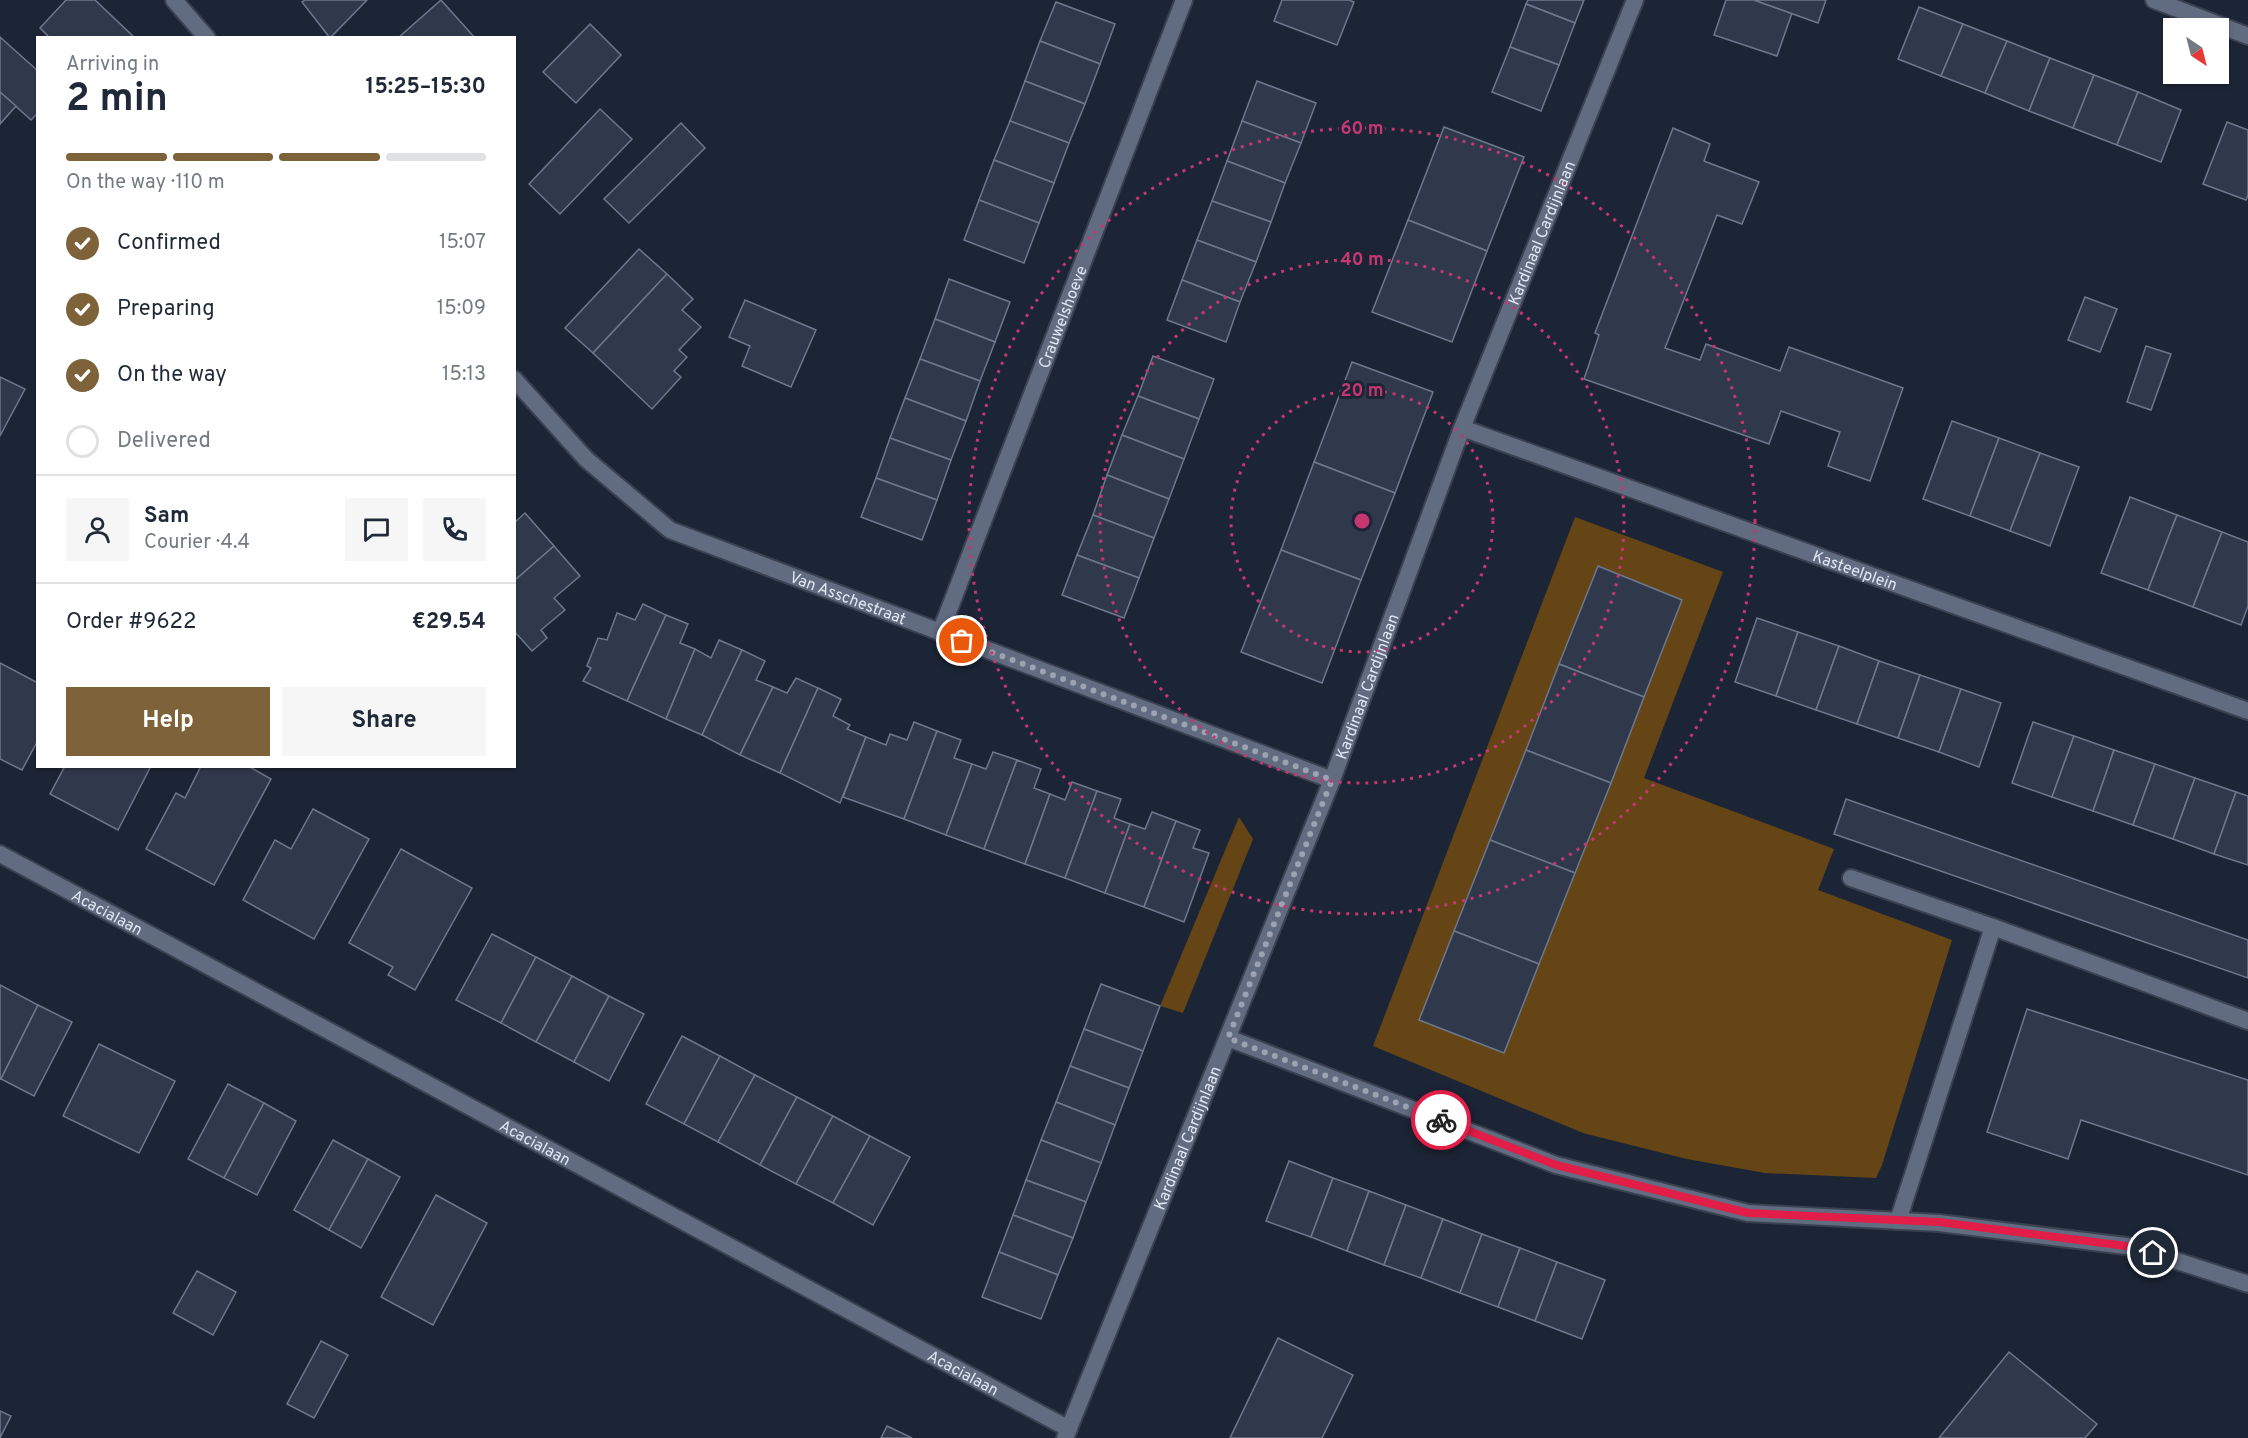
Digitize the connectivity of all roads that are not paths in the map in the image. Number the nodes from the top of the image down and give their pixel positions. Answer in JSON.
{"nodes":[{"id":1,"x":174,"y":0,"type":"edge"},
{"id":2,"x":1184,"y":0,"type":"edge"},
{"id":3,"x":1635,"y":0,"type":"edge"},
{"id":4,"x":2154,"y":0,"type":"edge"},
{"id":5,"x":205,"y":36,"type":"edge"},
{"id":6,"x":2248,"y":36,"type":"edge"},
{"id":7,"x":516,"y":381,"type":"edge"},
{"id":8,"x":1462,"y":428,"type":"junction"},
{"id":9,"x":940,"y":633,"type":"junction"},
{"id":10,"x":2248,"y":711,"type":"edge"},
{"id":11,"x":1332,"y":780,"type":"junction"},
{"id":12,"x":0,"y":854,"type":"edge"},
{"id":13,"x":1851,"y":878,"type":"dead end"},
{"id":14,"x":1993,"y":927,"type":"junction"},
{"id":15,"x":2248,"y":1022,"type":"edge"},
{"id":16,"x":1228,"y":1038,"type":"junction"},
{"id":17,"x":1898,"y":1221,"type":"junction"},
{"id":18,"x":2248,"y":1284,"type":"edge"},
{"id":19,"x":1067,"y":1433,"type":"edge"}],
"edges":[{"from":1,"to":5,"type":"street"},
{"from":2,"to":9,"type":"street","name":"Crauwelshoeve"},
{"from":3,"to":8,"type":"street","name":"Kardinaal Cardijnlaan"},
{"from":4,"to":6,"type":"street"},
{"from":7,"to":9,"type":"street","name":"Van Asschestraat"},
{"from":8,"to":10,"type":"street","name":"Kasteelplein"},
{"from":8,"to":11,"type":"street","name":"Kardinaal Cardijnlaan"},
{"from":9,"to":11,"type":"street","name":"Van Asschestraat"},
{"from":11,"to":16,"type":"street","name":"Kardinaal Cardijnlaan"},
{"from":12,"to":19,"type":"street","name":"Acacialaan"},
{"from":13,"to":14,"type":"street"},
{"from":14,"to":15,"type":"street"},
{"from":14,"to":17,"type":"street"},
{"from":16,"to":17,"type":"street"},
{"from":16,"to":19,"type":"street","name":"Kardinaal Cardijnlaan"},
{"from":17,"to":18,"type":"street"}]}
